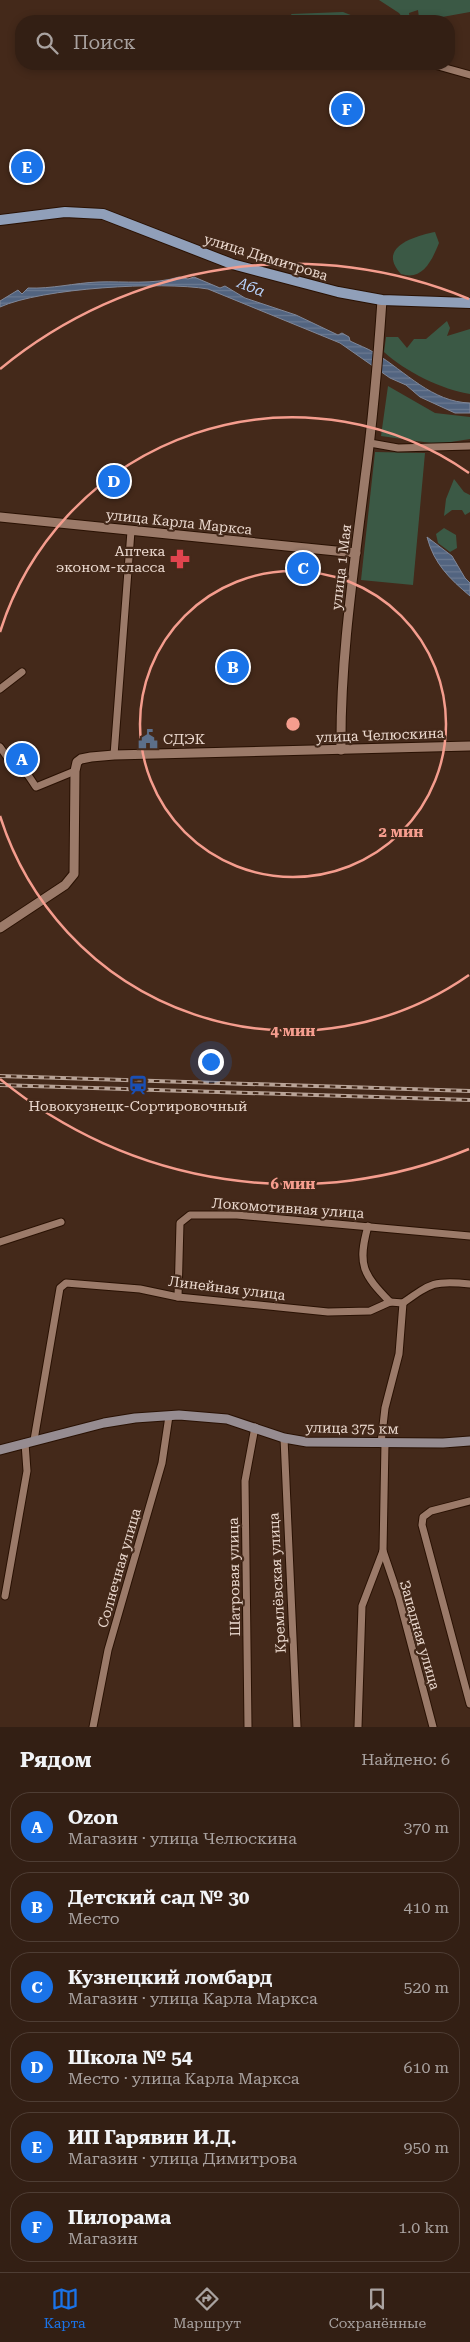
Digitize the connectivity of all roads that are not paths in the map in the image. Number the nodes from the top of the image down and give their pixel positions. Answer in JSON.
{"nodes":[{"id":1,"x":452,"y":70,"type":"edge"},
{"id":2,"x":470,"y":75,"type":"edge"},
{"id":3,"x":0,"y":220,"type":"edge"},
{"id":4,"x":382,"y":300,"type":"junction"},
{"id":5,"x":470,"y":304,"type":"edge"},
{"id":6,"x":370,"y":443,"type":"junction"},
{"id":7,"x":470,"y":446,"type":"edge"},
{"id":8,"x":0,"y":517,"type":"edge"},
{"id":9,"x":131,"y":531,"type":"junction"},
{"id":10,"x":356,"y":553,"type":"junction"},
{"id":11,"x":22,"y":672,"type":"dead end"},
{"id":12,"x":0,"y":689,"type":"edge"},
{"id":13,"x":470,"y":746,"type":"edge"},
{"id":14,"x":0,"y":748,"type":"edge"},
{"id":15,"x":341,"y":750,"type":"junction"},
{"id":16,"x":114,"y":755,"type":"junction"},
{"id":17,"x":75,"y":771,"type":"junction"},
{"id":18,"x":0,"y":928,"type":"edge"},
{"id":19,"x":61,"y":1222,"type":"dead end"},
{"id":20,"x":368,"y":1226,"type":"junction"},
{"id":21,"x":470,"y":1236,"type":"edge"},
{"id":22,"x":0,"y":1242,"type":"edge"},
{"id":23,"x":470,"y":1284,"type":"edge"},
{"id":24,"x":178,"y":1297,"type":"junction"},
{"id":25,"x":390,"y":1302,"type":"junction"},
{"id":26,"x":404,"y":1303,"type":"junction"},
{"id":27,"x":168,"y":1416,"type":"junction"},
{"id":28,"x":255,"y":1427,"type":"junction"},
{"id":29,"x":284,"y":1438,"type":"junction"},
{"id":30,"x":29,"y":1441,"type":"junction"},
{"id":31,"x":470,"y":1441,"type":"edge"},
{"id":32,"x":383,"y":1443,"type":"junction"},
{"id":33,"x":0,"y":1450,"type":"edge"},
{"id":34,"x":470,"y":1501,"type":"edge"},
{"id":35,"x":383,"y":1551,"type":"junction"},
{"id":36,"x":5,"y":1596,"type":"dead end"},
{"id":37,"x":470,"y":1704,"type":"edge"},
{"id":38,"x":93,"y":1727,"type":"edge"},
{"id":39,"x":248,"y":1727,"type":"edge"},
{"id":40,"x":297,"y":1727,"type":"edge"},
{"id":41,"x":358,"y":1727,"type":"edge"},
{"id":42,"x":433,"y":1727,"type":"edge"}],
"edges":[{"from":1,"to":2,"type":"street"},
{"from":3,"to":4,"type":"main road","name":"улица Димитрова"},
{"from":4,"to":5,"type":"main road","name":"улица Димитрова"},
{"from":4,"to":6,"type":"street","name":"улица 1 Мая"},
{"from":6,"to":7,"type":"street"},
{"from":6,"to":10,"type":"street","name":"улица 1 Мая"},
{"from":8,"to":9,"type":"street","name":"улица Карла Маркса"},
{"from":9,"to":10,"type":"street","name":"улица Карла Маркса"},
{"from":9,"to":16,"type":"street"},
{"from":10,"to":15,"type":"street","name":"улица 1 Мая"},
{"from":11,"to":12,"type":"street"},
{"from":13,"to":15,"type":"street","name":"улица Челюскина"},
{"from":14,"to":17,"type":"street"},
{"from":15,"to":16,"type":"street","name":"улица Челюскина"},
{"from":16,"to":17,"type":"street","name":"улица Челюскина"},
{"from":17,"to":18,"type":"street"},
{"from":19,"to":22,"type":"street"},
{"from":20,"to":21,"type":"street","name":"Локомотивная улица"},
{"from":20,"to":24,"type":"street","name":"Локомотивная улица"},
{"from":20,"to":25,"type":"street"},
{"from":23,"to":26,"type":"street"},
{"from":24,"to":25,"type":"street","name":"Линейная улица"},
{"from":24,"to":30,"type":"street","name":"Линейная улица"},
{"from":25,"to":26,"type":"street","name":"Линейная улица"},
{"from":26,"to":32,"type":"street"},
{"from":27,"to":28,"type":"main road","name":"улица 375 км"},
{"from":27,"to":30,"type":"main road","name":"улица 375 км"},
{"from":27,"to":38,"type":"street","name":"Солнечная улица"},
{"from":28,"to":29,"type":"main road","name":"улица 375 км"},
{"from":28,"to":39,"type":"street","name":"Шатровая улица"},
{"from":29,"to":32,"type":"main road","name":"улица 375 км"},
{"from":29,"to":40,"type":"street","name":"Кремлёвская улица"},
{"from":30,"to":33,"type":"main road","name":"улица 375 км"},
{"from":30,"to":36,"type":"street"},
{"from":31,"to":32,"type":"main road","name":"улица 375 км"},
{"from":32,"to":35,"type":"street"},
{"from":34,"to":37,"type":"street"},
{"from":35,"to":41,"type":"street"},
{"from":35,"to":42,"type":"street","name":"Западная улица"}]}
